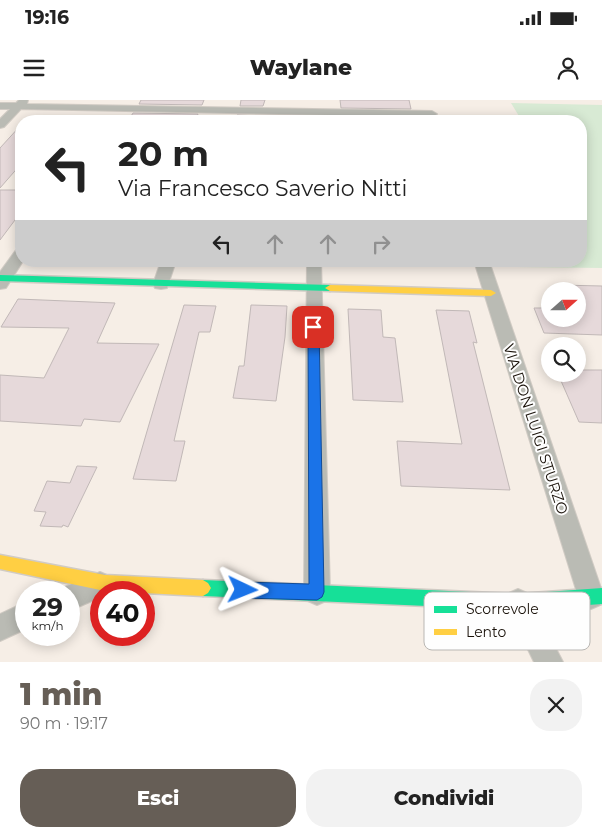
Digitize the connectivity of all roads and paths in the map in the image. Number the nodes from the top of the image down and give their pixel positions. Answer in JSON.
{"nodes":[{"id":1,"x":224,"y":100,"type":"edge"},
{"id":2,"x":323,"y":100,"type":"edge"},
{"id":3,"x":427,"y":100,"type":"edge"},
{"id":4,"x":22,"y":103,"type":"edge"},
{"id":5,"x":122,"y":104,"type":"edge"},
{"id":6,"x":0,"y":106,"type":"edge"},
{"id":7,"x":114,"y":115,"type":"edge"},
{"id":8,"x":210,"y":115,"type":"edge"},
{"id":9,"x":218,"y":115,"type":"edge"},
{"id":10,"x":322,"y":115,"type":"edge"},
{"id":11,"x":432,"y":115,"type":"edge"},
{"id":12,"x":0,"y":125,"type":"edge"},
{"id":13,"x":15,"y":261,"type":"edge"},
{"id":14,"x":166,"y":267,"type":"edge"},
{"id":15,"x":314,"y":267,"type":"edge"},
{"id":16,"x":483,"y":267,"type":"edge"},
{"id":17,"x":1,"y":280,"type":"edge"},
{"id":18,"x":161,"y":284,"type":"junction"},
{"id":19,"x":313,"y":289,"type":"junction"},
{"id":20,"x":491,"y":293,"type":"junction"},
{"id":21,"x":0,"y":562,"type":"edge"},
{"id":22,"x":95,"y":581,"type":"edge"},
{"id":23,"x":155,"y":586,"type":"edge"},
{"id":24,"x":317,"y":592,"type":"junction"},
{"id":25,"x":597,"y":596,"type":"edge"},
{"id":26,"x":424,"y":597,"type":"edge"},
{"id":27,"x":15,"y":620,"type":"edge"},
{"id":28,"x":0,"y":628,"type":"edge"},
{"id":29,"x":543,"y":650,"type":"edge"},
{"id":30,"x":549,"y":662,"type":"edge"}],
"edges":[{"from":1,"to":9,"type":"street"},
{"from":2,"to":10,"type":"street"},
{"from":3,"to":11,"type":"street"},
{"from":4,"to":5,"type":"street"},
{"from":4,"to":6,"type":"street"},
{"from":4,"to":12,"type":"street"},
{"from":5,"to":7,"type":"street"},
{"from":5,"to":8,"type":"street"},
{"from":13,"to":17,"type":"street"},
{"from":14,"to":18,"type":"street"},
{"from":15,"to":19,"type":"street"},
{"from":16,"to":20,"type":"street","name":"VIA DON LUIGI STURZO"},
{"from":17,"to":18,"type":"street"},
{"from":18,"to":19,"type":"street"},
{"from":19,"to":20,"type":"street"},
{"from":19,"to":24,"type":"street"},
{"from":20,"to":25,"type":"street","name":"VIA DON LUIGI STURZO"},
{"from":21,"to":22,"type":"street"},
{"from":23,"to":24,"type":"street"},
{"from":24,"to":26,"type":"street"},
{"from":27,"to":28,"type":"street"},
{"from":29,"to":30,"type":"street"}]}
